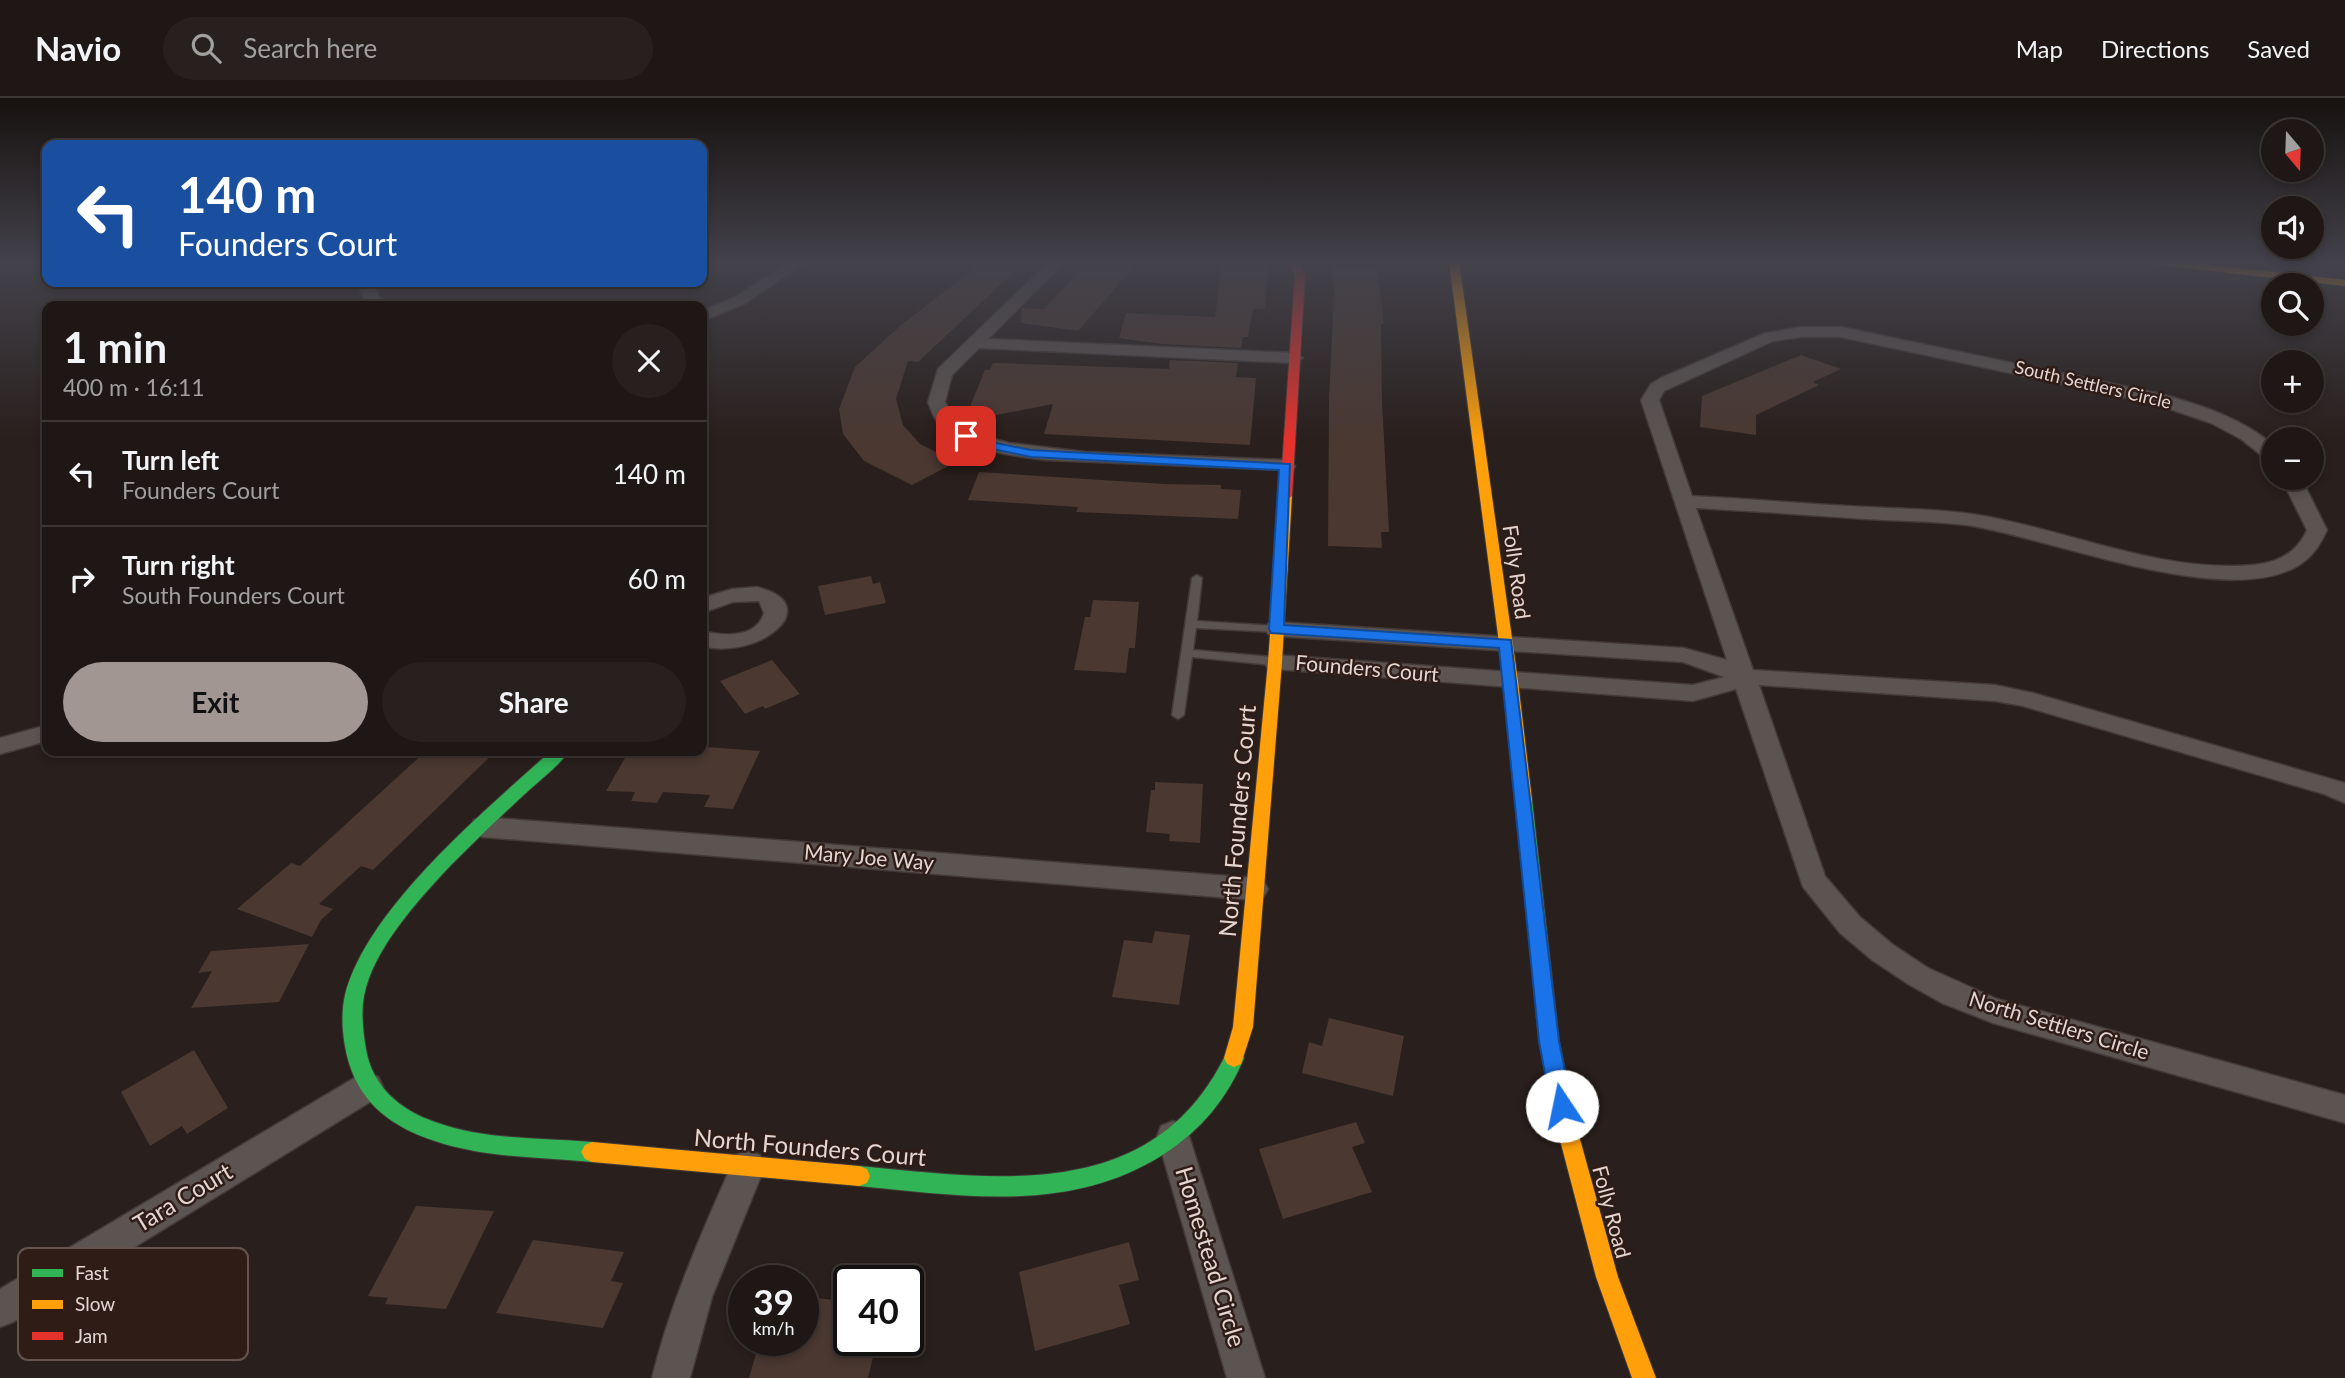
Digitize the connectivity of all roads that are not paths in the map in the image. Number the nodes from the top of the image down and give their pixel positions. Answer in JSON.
{"nodes":[{"id":1,"x":996,"y":322,"type":"edge"},
{"id":2,"x":1297,"y":322,"type":"edge"},
{"id":3,"x":1462,"y":322,"type":"edge"},
{"id":4,"x":974,"y":343,"type":"junction"},
{"id":5,"x":1295,"y":358,"type":"junction"},
{"id":6,"x":2261,"y":447,"type":"edge"},
{"id":7,"x":1286,"y":466,"type":"junction"},
{"id":8,"x":2297,"y":490,"type":"edge"},
{"id":9,"x":1686,"y":501,"type":"junction"},
{"id":10,"x":1197,"y":578,"type":"dead end"},
{"id":11,"x":707,"y":603,"type":"edge"},
{"id":12,"x":1192,"y":624,"type":"junction"},
{"id":13,"x":1276,"y":629,"type":"junction"},
{"id":14,"x":707,"y":639,"type":"edge"},
{"id":15,"x":1506,"y":643,"type":"junction"},
{"id":16,"x":1186,"y":653,"type":"junction"},
{"id":17,"x":1275,"y":662,"type":"junction"},
{"id":18,"x":1744,"y":677,"type":"junction"},
{"id":19,"x":1511,"y":681,"type":"junction"},
{"id":20,"x":1178,"y":715,"type":"dead end"},
{"id":21,"x":42,"y":734,"type":"edge"},
{"id":22,"x":0,"y":746,"type":"edge"},
{"id":23,"x":556,"y":756,"type":"edge"},
{"id":24,"x":2345,"y":794,"type":"edge"},
{"id":25,"x":483,"y":827,"type":"junction"},
{"id":26,"x":1254,"y":889,"type":"junction"},
{"id":27,"x":367,"y":1087,"type":"junction"},
{"id":28,"x":2345,"y":1109,"type":"edge"},
{"id":29,"x":1173,"y":1136,"type":"junction"},
{"id":30,"x":748,"y":1166,"type":"junction"},
{"id":31,"x":101,"y":1248,"type":"edge"},
{"id":32,"x":18,"y":1298,"type":"edge"},
{"id":33,"x":0,"y":1309,"type":"edge"},
{"id":34,"x":671,"y":1378,"type":"edge"},
{"id":35,"x":1246,"y":1378,"type":"edge"},
{"id":36,"x":1644,"y":1378,"type":"edge"}],
"edges":[{"from":1,"to":4,"type":"street"},
{"from":2,"to":5,"type":"street"},
{"from":3,"to":15,"type":"street","name":"Folly Road"},
{"from":4,"to":5,"type":"street"},
{"from":4,"to":7,"type":"street"},
{"from":5,"to":7,"type":"street"},
{"from":6,"to":9,"type":"street","name":"South Settlers Circle"},
{"from":7,"to":13,"type":"street"},
{"from":8,"to":9,"type":"street"},
{"from":9,"to":18,"type":"street","name":"South Settlers Circle"},
{"from":10,"to":12,"type":"lane"},
{"from":11,"to":14,"type":"street"},
{"from":12,"to":13,"type":"lane"},
{"from":12,"to":16,"type":"lane"},
{"from":13,"to":15,"type":"street","name":"Founders Court"},
{"from":13,"to":17,"type":"street","name":"Founders Court"},
{"from":15,"to":18,"type":"street"},
{"from":15,"to":19,"type":"street","name":"Folly Road"},
{"from":16,"to":17,"type":"lane"},
{"from":16,"to":20,"type":"lane"},
{"from":17,"to":19,"type":"street","name":"Founders Court"},
{"from":17,"to":26,"type":"street","name":"North Founders Court"},
{"from":18,"to":19,"type":"street"},
{"from":18,"to":24,"type":"street"},
{"from":18,"to":28,"type":"street","name":"North Settlers Circle"},
{"from":19,"to":36,"type":"street","name":"Folly Road"},
{"from":21,"to":22,"type":"street"},
{"from":23,"to":25,"type":"street","name":"North Founders Court"},
{"from":25,"to":26,"type":"street","name":"Mary Joe Way"},
{"from":25,"to":27,"type":"street","name":"North Founders Court"},
{"from":26,"to":29,"type":"street","name":"North Founders Court"},
{"from":27,"to":30,"type":"street","name":"North Founders Court"},
{"from":27,"to":31,"type":"street","name":"Tara Court"},
{"from":29,"to":30,"type":"street","name":"North Founders Court"},
{"from":29,"to":35,"type":"street","name":"Homestead Circle"},
{"from":30,"to":34,"type":"street"},
{"from":32,"to":33,"type":"street","name":"Tara Court"}]}
